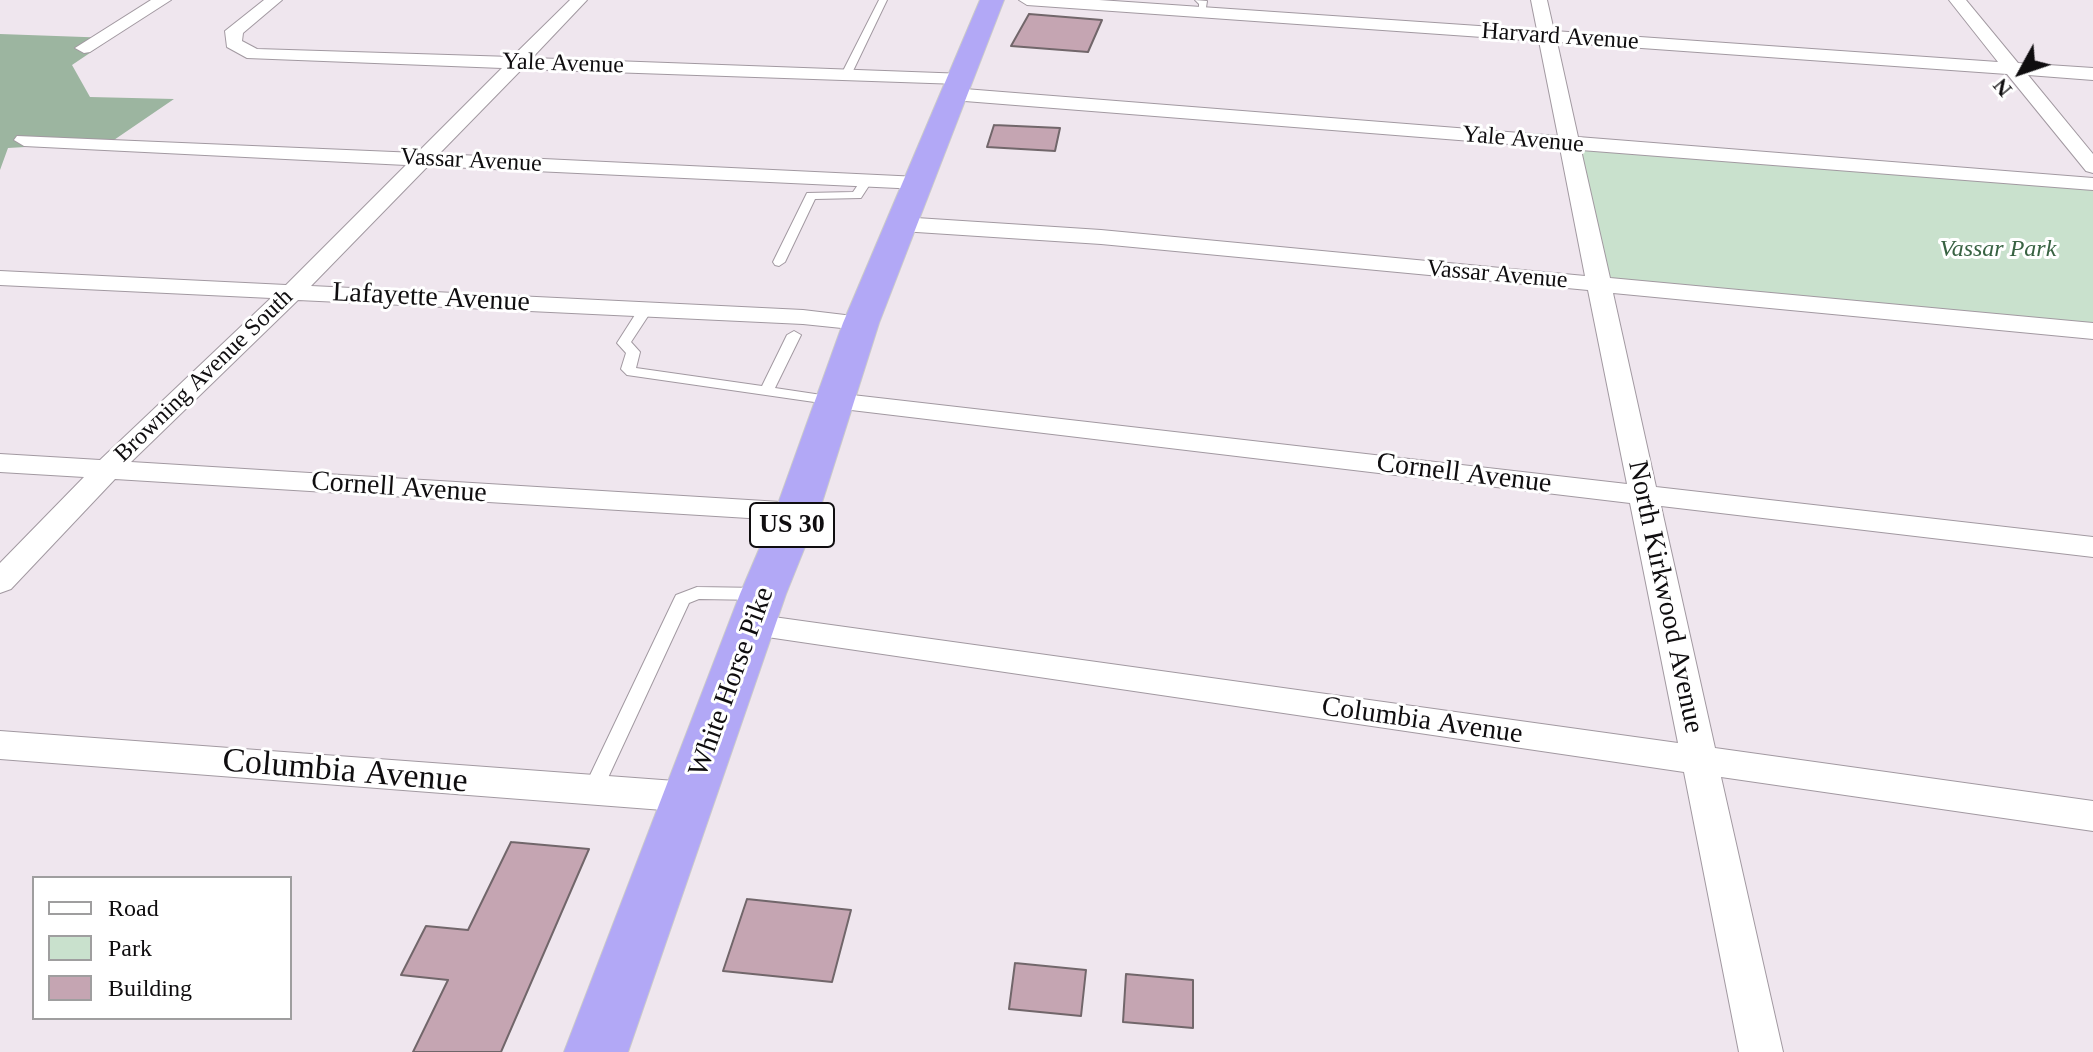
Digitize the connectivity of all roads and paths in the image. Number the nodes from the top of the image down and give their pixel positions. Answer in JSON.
{"nodes":[{"id":1,"x":163,"y":0,"type":"edge"},
{"id":2,"x":274,"y":0,"type":"edge"},
{"id":3,"x":579,"y":0,"type":"edge"},
{"id":4,"x":883,"y":0,"type":"edge"},
{"id":5,"x":992,"y":0,"type":"edge"},
{"id":6,"x":1027,"y":0,"type":"edge"},
{"id":7,"x":1539,"y":0,"type":"edge"},
{"id":8,"x":1957,"y":0,"type":"edge"},
{"id":9,"x":1096,"y":2,"type":"edge"},
{"id":10,"x":1156,"y":4,"type":"edge"},
{"id":11,"x":1200,"y":6,"type":"edge"},
{"id":12,"x":1545,"y":36,"type":"junction"},
{"id":13,"x":84,"y":48,"type":"dead end"},
{"id":14,"x":515,"y":63,"type":"junction"},
{"id":15,"x":2011,"y":68,"type":"junction"},
{"id":16,"x":847,"y":73,"type":"junction"},
{"id":17,"x":2093,"y":74,"type":"edge"},
{"id":18,"x":955,"y":86,"type":"junction"},
{"id":19,"x":24,"y":140,"type":"dead end"},
{"id":20,"x":1567,"y":143,"type":"junction"},
{"id":21,"x":424,"y":158,"type":"junction"},
{"id":22,"x":2093,"y":167,"type":"edge"},
{"id":23,"x":866,"y":181,"type":"junction"},
{"id":24,"x":919,"y":183,"type":"junction"},
{"id":25,"x":2093,"y":184,"type":"edge"},
{"id":26,"x":901,"y":224,"type":"junction"},
{"id":27,"x":779,"y":262,"type":"dead end"},
{"id":28,"x":0,"y":278,"type":"edge"},
{"id":29,"x":1597,"y":284,"type":"junction"},
{"id":30,"x":293,"y":291,"type":"junction"},
{"id":31,"x":645,"y":310,"type":"junction"},
{"id":32,"x":861,"y":323,"type":"junction"},
{"id":33,"x":2093,"y":331,"type":"edge"},
{"id":34,"x":794,"y":335,"type":"dead end"},
{"id":35,"x":767,"y":391,"type":"junction"},
{"id":36,"x":835,"y":401,"type":"junction"},
{"id":37,"x":0,"y":463,"type":"edge"},
{"id":38,"x":107,"y":470,"type":"junction"},
{"id":39,"x":1643,"y":495,"type":"junction"},
{"id":40,"x":797,"y":512,"type":"junction"},
{"id":41,"x":2093,"y":547,"type":"edge"},
{"id":42,"x":0,"y":582,"type":"edge"},
{"id":43,"x":758,"y":610,"type":"junction"},
{"id":44,"x":0,"y":745,"type":"edge"},
{"id":45,"x":1701,"y":760,"type":"junction"},
{"id":46,"x":593,"y":790,"type":"junction"},
{"id":47,"x":689,"y":797,"type":"junction"},
{"id":48,"x":2093,"y":816,"type":"edge"},
{"id":49,"x":596,"y":1052,"type":"edge"},
{"id":50,"x":1761,"y":1052,"type":"edge"}],
"edges":[{"from":1,"to":13,"type":"street"},
{"from":2,"to":14,"type":"street","name":"Yale Avenue"},
{"from":3,"to":14,"type":"street","name":"Browning Avenue South"},
{"from":4,"to":16,"type":"lane"},
{"from":5,"to":18,"type":"highway","name":"White Horse Pike","number":"US 30"},
{"from":6,"to":9,"type":"street","name":"Harvard Avenue"},
{"from":7,"to":12,"type":"street","name":"North Kirkwood Avenue"},
{"from":8,"to":15,"type":"street"},
{"from":9,"to":10,"type":"street","name":"Harvard Avenue"},
{"from":10,"to":11,"type":"street","name":"Harvard Avenue"},
{"from":11,"to":12,"type":"street","name":"Harvard Avenue"},
{"from":12,"to":15,"type":"street","name":"Harvard Avenue"},
{"from":12,"to":20,"type":"street","name":"North Kirkwood Avenue"},
{"from":14,"to":16,"type":"street","name":"Yale Avenue"},
{"from":14,"to":21,"type":"street","name":"Browning Avenue South"},
{"from":15,"to":17,"type":"street","name":"Harvard Avenue"},
{"from":15,"to":22,"type":"street"},
{"from":16,"to":18,"type":"street","name":"Yale Avenue"},
{"from":18,"to":20,"type":"street","name":"Yale Avenue"},
{"from":18,"to":24,"type":"highway","name":"White Horse Pike","number":"US 30"},
{"from":19,"to":21,"type":"street","name":"Vassar Avenue"},
{"from":20,"to":25,"type":"street","name":"Yale Avenue"},
{"from":20,"to":29,"type":"street","name":"North Kirkwood Avenue"},
{"from":21,"to":23,"type":"street","name":"Vassar Avenue"},
{"from":21,"to":30,"type":"street","name":"Browning Avenue South"},
{"from":23,"to":24,"type":"street","name":"Vassar Avenue"},
{"from":23,"to":27,"type":"lane"},
{"from":24,"to":26,"type":"highway","name":"White Horse Pike","number":"US 30"},
{"from":26,"to":29,"type":"street","name":"Vassar Avenue"},
{"from":26,"to":32,"type":"highway","name":"White Horse Pike","number":"US 30"},
{"from":28,"to":30,"type":"street","name":"Lafayette Avenue"},
{"from":29,"to":33,"type":"street","name":"Vassar Avenue"},
{"from":29,"to":39,"type":"street","name":"North Kirkwood Avenue"},
{"from":30,"to":31,"type":"street","name":"Lafayette Avenue"},
{"from":30,"to":38,"type":"street","name":"Browning Avenue South"},
{"from":31,"to":32,"type":"street","name":"Lafayette Avenue"},
{"from":31,"to":35,"type":"lane"},
{"from":32,"to":36,"type":"highway","name":"White Horse Pike","number":"US 30"},
{"from":34,"to":35,"type":"lane"},
{"from":35,"to":36,"type":"lane"},
{"from":36,"to":39,"type":"street","name":"Cornell Avenue"},
{"from":36,"to":40,"type":"highway","name":"White Horse Pike","number":"US 30"},
{"from":37,"to":38,"type":"street","name":"Cornell Avenue"},
{"from":38,"to":40,"type":"street","name":"Cornell Avenue"},
{"from":38,"to":42,"type":"street","name":"Browning Avenue South"},
{"from":39,"to":41,"type":"street","name":"Cornell Avenue"},
{"from":39,"to":45,"type":"street","name":"North Kirkwood Avenue"},
{"from":40,"to":43,"type":"highway","name":"White Horse Pike","number":"US 30"},
{"from":43,"to":45,"type":"street","name":"Columbia Avenue"},
{"from":43,"to":46,"type":"lane"},
{"from":43,"to":47,"type":"highway","name":"White Horse Pike","number":"US 30"},
{"from":44,"to":46,"type":"street","name":"Columbia Avenue"},
{"from":45,"to":48,"type":"street","name":"Columbia Avenue"},
{"from":45,"to":50,"type":"street","name":"North Kirkwood Avenue"},
{"from":46,"to":47,"type":"street","name":"Columbia Avenue"},
{"from":47,"to":49,"type":"highway","name":"White Horse Pike","number":"US 30"}]}
